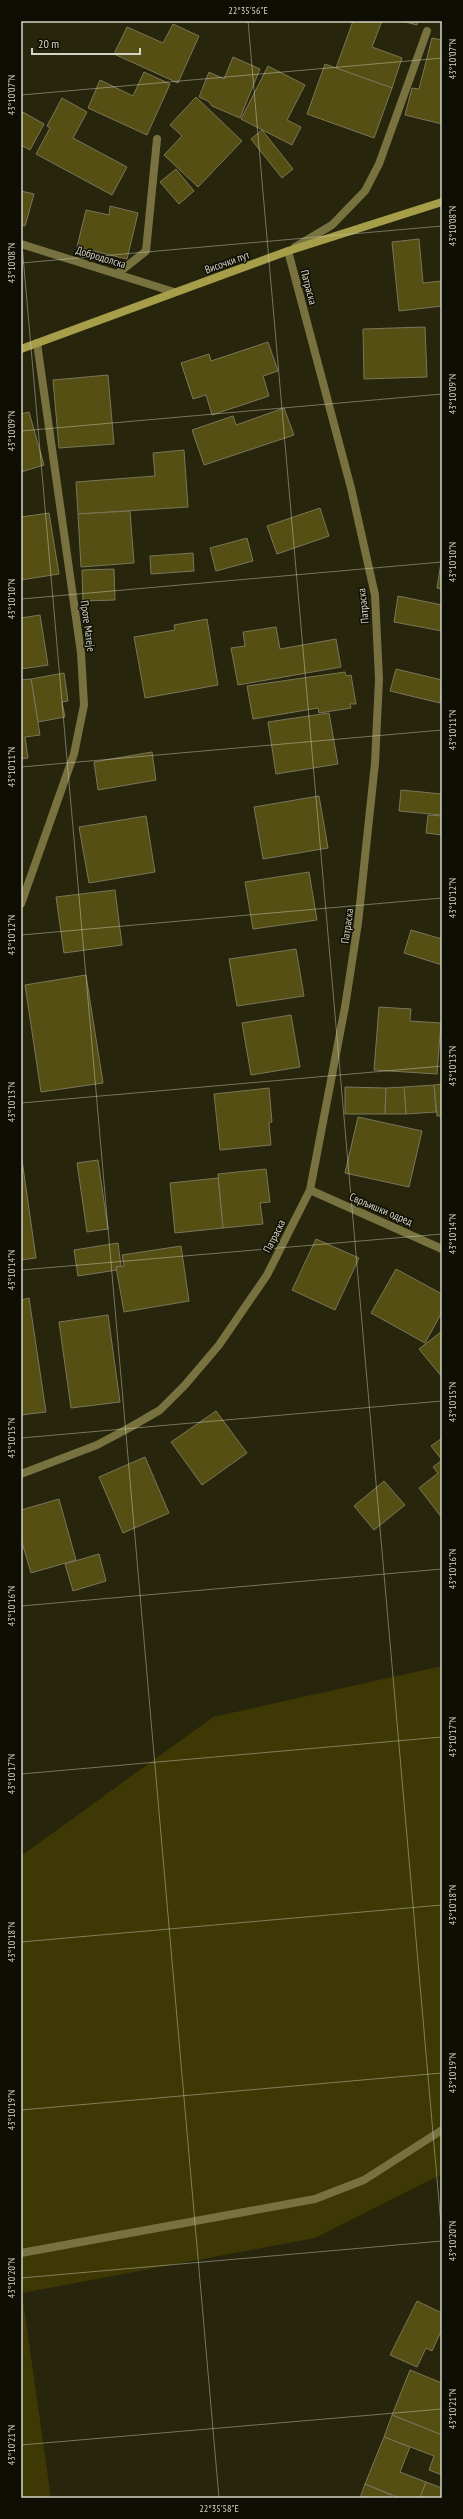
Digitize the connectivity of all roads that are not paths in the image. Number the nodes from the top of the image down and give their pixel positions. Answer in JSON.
{"nodes":[{"id":1,"x":427,"y":31,"type":"dead end"},
{"id":2,"x":157,"y":139,"type":"dead end"},
{"id":3,"x":442,"y":202,"type":"edge"},
{"id":4,"x":21,"y":244,"type":"edge"},
{"id":5,"x":288,"y":251,"type":"junction"},
{"id":6,"x":117,"y":274,"type":"junction"},
{"id":7,"x":174,"y":292,"type":"junction"},
{"id":8,"x":37,"y":343,"type":"junction"},
{"id":9,"x":21,"y":349,"type":"edge"},
{"id":10,"x":21,"y":904,"type":"edge"},
{"id":11,"x":310,"y":1190,"type":"junction"},
{"id":12,"x":442,"y":1249,"type":"edge"},
{"id":13,"x":21,"y":1474,"type":"edge"},
{"id":14,"x":442,"y":2130,"type":"edge"},
{"id":15,"x":21,"y":2254,"type":"edge"}],
"edges":[{"from":1,"to":5,"type":"street"},
{"from":2,"to":6,"type":"street"},
{"from":3,"to":5,"type":"main road","name":"Височки пут"},
{"from":4,"to":6,"type":"street","name":"Добродолска"},
{"from":5,"to":7,"type":"main road","name":"Височки пут"},
{"from":5,"to":11,"type":"street","name":"Патраска"},
{"from":6,"to":7,"type":"street","name":"Добродолска"},
{"from":7,"to":8,"type":"main road","name":"Височки пут"},
{"from":8,"to":9,"type":"main road","name":"Височки пут"},
{"from":8,"to":10,"type":"street","name":"Проте Матеје"},
{"from":11,"to":12,"type":"street","name":"Сврљишки одред"},
{"from":11,"to":13,"type":"street","name":"Патраска"},
{"from":14,"to":15,"type":"street"}]}
